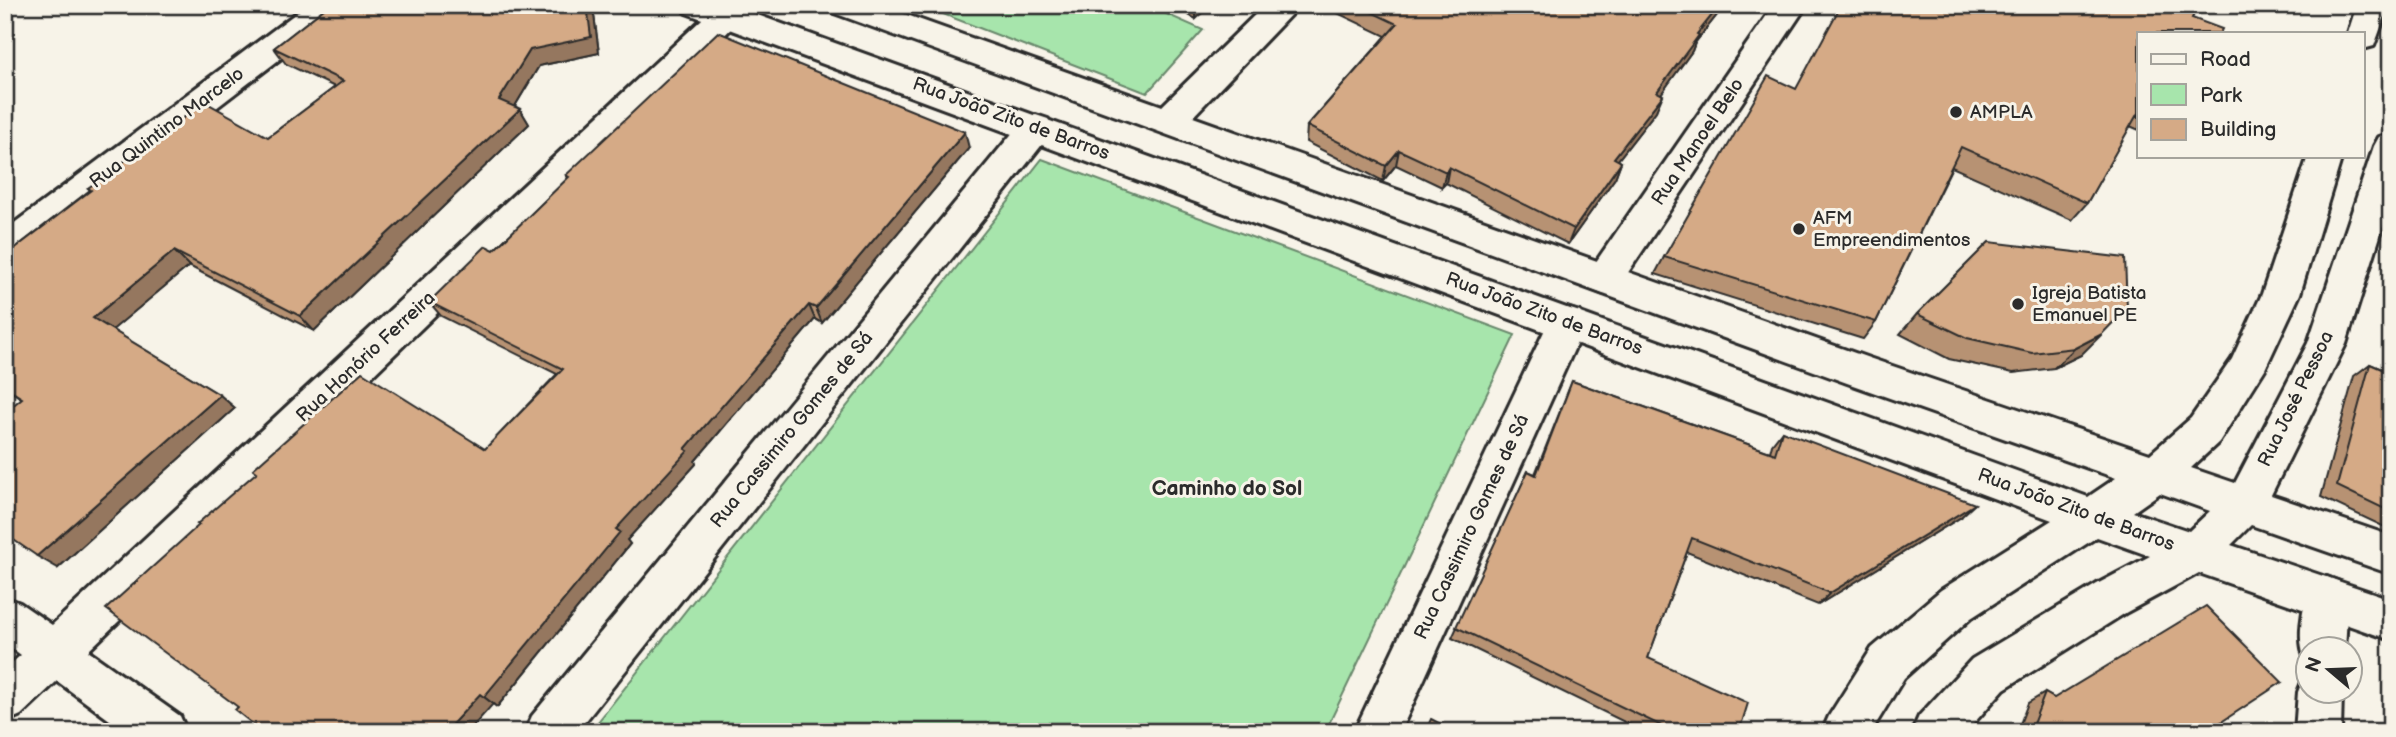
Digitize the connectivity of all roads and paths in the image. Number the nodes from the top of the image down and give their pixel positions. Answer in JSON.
{"nodes":[{"id":1,"x":329,"y":5,"type":"edge"},
{"id":2,"x":1284,"y":5,"type":"edge"},
{"id":3,"x":1791,"y":5,"type":"edge"},
{"id":4,"x":2373,"y":5,"type":"edge"},
{"id":5,"x":846,"y":6,"type":"edge"},
{"id":6,"x":712,"y":10,"type":"edge"},
{"id":7,"x":2364,"y":35,"type":"edge"},
{"id":8,"x":811,"y":46,"type":"junction"},
{"id":9,"x":1169,"y":120,"type":"junction"},
{"id":10,"x":1036,"y":128,"type":"junction"},
{"id":11,"x":2391,"y":146,"type":"edge"},
{"id":12,"x":2324,"y":158,"type":"edge"},
{"id":13,"x":5,"y":250,"type":"edge"},
{"id":14,"x":1604,"y":279,"type":"junction"},
{"id":15,"x":1567,"y":323,"type":"junction"},
{"id":16,"x":2157,"y":473,"type":"junction"},
{"id":17,"x":2245,"y":504,"type":"junction"},
{"id":18,"x":2093,"y":517,"type":"junction"},
{"id":19,"x":2195,"y":553,"type":"junction"},
{"id":20,"x":2391,"y":555,"type":"edge"},
{"id":21,"x":2327,"y":597,"type":"junction"},
{"id":22,"x":5,"y":617,"type":"edge"},
{"id":23,"x":2391,"y":620,"type":"edge"},
{"id":24,"x":2324,"y":636,"type":"edge"},
{"id":25,"x":55,"y":653,"type":"junction"},
{"id":26,"x":5,"y":700,"type":"edge"},
{"id":27,"x":2319,"y":706,"type":"edge"},
{"id":28,"x":164,"y":732,"type":"edge"},
{"id":29,"x":548,"y":732,"type":"edge"},
{"id":30,"x":1377,"y":732,"type":"edge"},
{"id":31,"x":1845,"y":732,"type":"edge"},
{"id":32,"x":1935,"y":732,"type":"edge"},
{"id":33,"x":2318,"y":732,"type":"edge"}],
"edges":[{"from":1,"to":13,"type":"street","name":"Rua Quintino Marcelo"},
{"from":2,"to":9,"type":"street"},
{"from":3,"to":14,"type":"street","name":"Rua Manoel Belo"},
{"from":4,"to":7,"type":"street"},
{"from":5,"to":8,"type":"street"},
{"from":5,"to":9,"type":"street"},
{"from":6,"to":8,"type":"street","name":"Rua João Zito de Barros"},
{"from":6,"to":25,"type":"street","name":"Rua Honório Ferreira"},
{"from":8,"to":10,"type":"street","name":"Rua João Zito de Barros"},
{"from":9,"to":14,"type":"street"},
{"from":10,"to":15,"type":"street","name":"Rua João Zito de Barros"},
{"from":10,"to":29,"type":"street","name":"Rua Cassimiro Gomes de Sá"},
{"from":11,"to":17,"type":"street","name":"Rua José Pessoa"},
{"from":12,"to":16,"type":"street"},
{"from":14,"to":16,"type":"street"},
{"from":15,"to":18,"type":"street","name":"Rua João Zito de Barros"},
{"from":15,"to":30,"type":"street","name":"Rua Cassimiro Gomes de Sá"},
{"from":16,"to":17,"type":"street"},
{"from":16,"to":18,"type":"street"},
{"from":17,"to":19,"type":"street","name":"Rua José Pessoa"},
{"from":17,"to":20,"type":"street"},
{"from":18,"to":19,"type":"street","name":"Rua João Zito de Barros"},
{"from":18,"to":31,"type":"street"},
{"from":19,"to":21,"type":"street","name":"Rua João Zito de Barros"},
{"from":19,"to":32,"type":"street","name":"Rua José Pessoa"},
{"from":21,"to":23,"type":"street","name":"Rua João Zito de Barros"},
{"from":21,"to":24,"type":"street"},
{"from":22,"to":25,"type":"street"},
{"from":25,"to":26,"type":"street","name":"Rua Honório Ferreira"},
{"from":25,"to":28,"type":"street"},
{"from":27,"to":33,"type":"street"}]}
